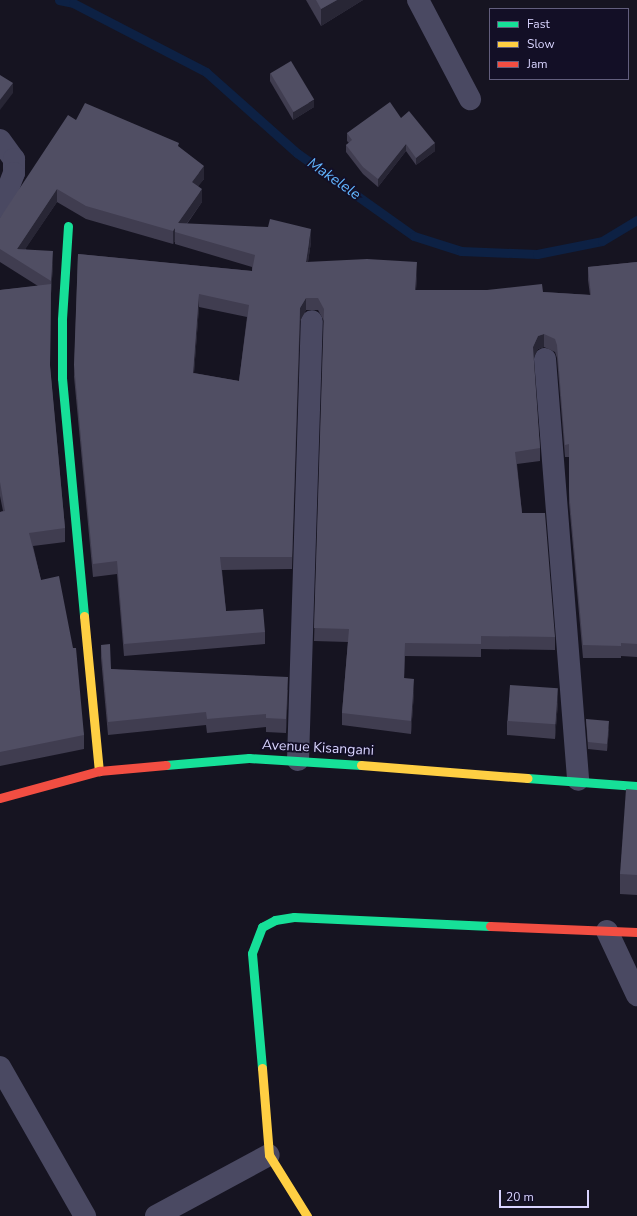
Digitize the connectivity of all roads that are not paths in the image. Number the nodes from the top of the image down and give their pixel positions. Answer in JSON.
{"nodes":[{"id":1,"x":418,"y":0,"type":"edge"},
{"id":2,"x":470,"y":99,"type":"dead end"},
{"id":3,"x":0,"y":140,"type":"edge"},
{"id":4,"x":0,"y":209,"type":"edge"},
{"id":5,"x":68,"y":226,"type":"dead end"},
{"id":6,"x":312,"y":321,"type":"dead end"},
{"id":7,"x":546,"y":359,"type":"dead end"},
{"id":8,"x":298,"y":760,"type":"junction"},
{"id":9,"x":99,"y":771,"type":"junction"},
{"id":10,"x":578,"y":780,"type":"junction"},
{"id":11,"x":637,"y":786,"type":"edge"},
{"id":12,"x":0,"y":798,"type":"edge"},
{"id":13,"x":607,"y":931,"type":"junction"},
{"id":14,"x":637,"y":932,"type":"edge"},
{"id":15,"x":637,"y":995,"type":"edge"},
{"id":16,"x":0,"y":1067,"type":"edge"},
{"id":17,"x":269,"y":1155,"type":"junction"},
{"id":18,"x":85,"y":1216,"type":"edge"},
{"id":19,"x":156,"y":1216,"type":"edge"},
{"id":20,"x":307,"y":1216,"type":"edge"}],
"edges":[{"from":1,"to":2,"type":"street"},
{"from":3,"to":4,"type":"street"},
{"from":5,"to":9,"type":"street"},
{"from":6,"to":8,"type":"street"},
{"from":7,"to":10,"type":"street"},
{"from":8,"to":9,"type":"street","name":"Avenue Kisangani"},
{"from":8,"to":10,"type":"street","name":"Avenue Kisangani"},
{"from":9,"to":12,"type":"street","name":"Avenue Kisangani"},
{"from":10,"to":11,"type":"street","name":"Avenue Kisangani"},
{"from":13,"to":14,"type":"street"},
{"from":13,"to":15,"type":"street"},
{"from":13,"to":17,"type":"street"},
{"from":16,"to":18,"type":"street"},
{"from":17,"to":19,"type":"street"},
{"from":17,"to":20,"type":"street"}]}
